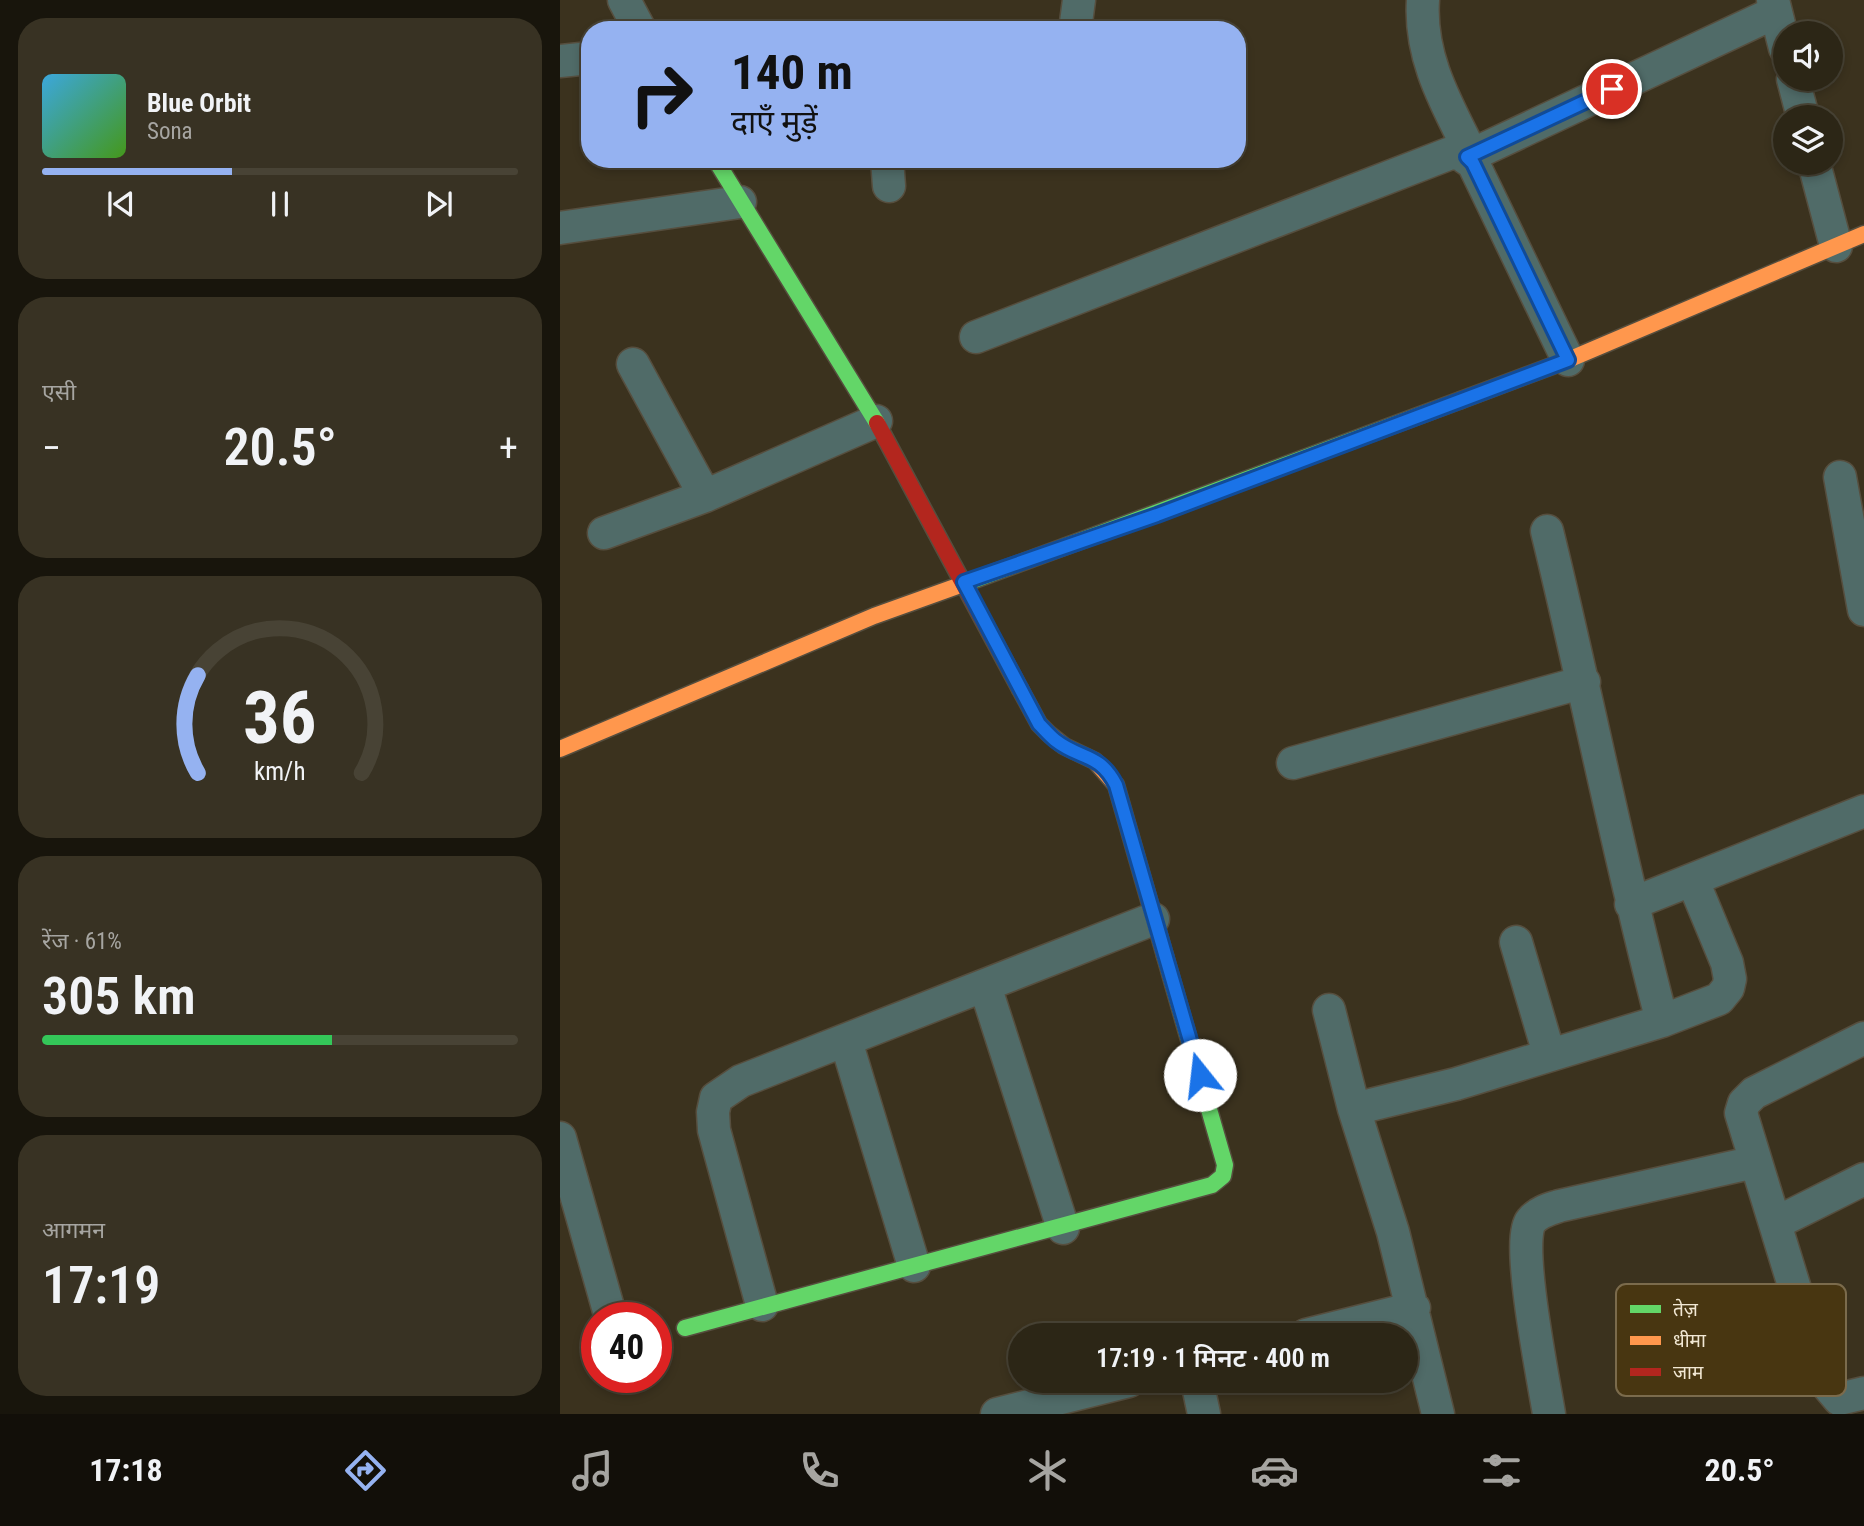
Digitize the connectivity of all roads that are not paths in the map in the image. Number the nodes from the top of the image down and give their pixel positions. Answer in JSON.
{"nodes":[{"id":1,"x":624,"y":0,"type":"edge"},
{"id":2,"x":1079,"y":0,"type":"edge"},
{"id":3,"x":1423,"y":0,"type":"edge"},
{"id":4,"x":1774,"y":6,"type":"edge"},
{"id":5,"x":635,"y":21,"type":"edge"},
{"id":6,"x":1076,"y":21,"type":"edge"},
{"id":7,"x":581,"y":59,"type":"edge"},
{"id":8,"x":560,"y":61,"type":"edge"},
{"id":9,"x":1469,"y":156,"type":"junction"},
{"id":10,"x":720,"y":168,"type":"edge"},
{"id":11,"x":1820,"y":175,"type":"edge"},
{"id":12,"x":740,"y":202,"type":"junction"},
{"id":13,"x":560,"y":228,"type":"edge"},
{"id":14,"x":1850,"y":240,"type":"edge"},
{"id":15,"x":976,"y":337,"type":"dead end"},
{"id":16,"x":1568,"y":360,"type":"junction"},
{"id":17,"x":633,"y":363,"type":"dead end"},
{"id":18,"x":876,"y":421,"type":"junction"},
{"id":19,"x":1840,"y":477,"type":"dead end"},
{"id":20,"x":705,"y":496,"type":"junction"},
{"id":21,"x":1547,"y":531,"type":"dead end"},
{"id":22,"x":604,"y":533,"type":"dead end"},
{"id":23,"x":964,"y":582,"type":"junction"},
{"id":24,"x":1864,"y":610,"type":"edge"},
{"id":25,"x":1584,"y":682,"type":"junction"},
{"id":26,"x":560,"y":749,"type":"edge"},
{"id":27,"x":1293,"y":763,"type":"dead end"},
{"id":28,"x":1864,"y":811,"type":"edge"},
{"id":29,"x":1693,"y":881,"type":"junction"},
{"id":30,"x":1631,"y":904,"type":"junction"},
{"id":31,"x":1153,"y":919,"type":"junction"},
{"id":32,"x":1516,"y":942,"type":"dead end"},
{"id":33,"x":985,"y":986,"type":"junction"},
{"id":34,"x":1329,"y":1010,"type":"dead end"},
{"id":35,"x":1662,"y":1021,"type":"junction"},
{"id":36,"x":1864,"y":1038,"type":"edge"},
{"id":37,"x":846,"y":1041,"type":"junction"},
{"id":38,"x":1549,"y":1054,"type":"junction"},
{"id":39,"x":1354,"y":1109,"type":"junction"},
{"id":40,"x":560,"y":1138,"type":"edge"},
{"id":41,"x":1755,"y":1161,"type":"junction"},
{"id":42,"x":1864,"y":1179,"type":"edge"},
{"id":43,"x":1776,"y":1223,"type":"junction"},
{"id":44,"x":1063,"y":1228,"type":"junction"},
{"id":45,"x":914,"y":1266,"type":"junction"},
{"id":46,"x":1794,"y":1284,"type":"edge"},
{"id":47,"x":606,"y":1302,"type":"edge"},
{"id":48,"x":762,"y":1305,"type":"junction"},
{"id":49,"x":1413,"y":1308,"type":"junction"},
{"id":50,"x":1354,"y":1323,"type":"edge"},
{"id":51,"x":685,"y":1328,"type":"dead end"},
{"id":52,"x":1081,"y":1393,"type":"edge"},
{"id":53,"x":1200,"y":1393,"type":"edge"},
{"id":54,"x":1864,"y":1393,"type":"edge"},
{"id":55,"x":1836,"y":1396,"type":"edge"},
{"id":56,"x":1539,"y":1412,"type":"edge"},
{"id":57,"x":997,"y":1414,"type":"edge"},
{"id":58,"x":1205,"y":1414,"type":"edge"},
{"id":59,"x":1438,"y":1414,"type":"edge"}],
"edges":[{"from":1,"to":5,"type":"street"},
{"from":2,"to":6,"type":"street"},
{"from":3,"to":9,"type":"street"},
{"from":4,"to":9,"type":"street"},
{"from":7,"to":8,"type":"street"},
{"from":9,"to":15,"type":"street"},
{"from":9,"to":16,"type":"street"},
{"from":10,"to":12,"type":"street"},
{"from":11,"to":14,"type":"street"},
{"from":12,"to":13,"type":"street"},
{"from":12,"to":18,"type":"street"},
{"from":14,"to":16,"type":"street"},
{"from":16,"to":23,"type":"street"},
{"from":17,"to":20,"type":"street"},
{"from":18,"to":20,"type":"street"},
{"from":18,"to":23,"type":"street"},
{"from":19,"to":24,"type":"street"},
{"from":20,"to":22,"type":"street"},
{"from":21,"to":25,"type":"street"},
{"from":23,"to":26,"type":"street"},
{"from":23,"to":31,"type":"street"},
{"from":25,"to":27,"type":"street"},
{"from":25,"to":30,"type":"street"},
{"from":28,"to":29,"type":"street"},
{"from":29,"to":30,"type":"street"},
{"from":29,"to":35,"type":"street"},
{"from":30,"to":35,"type":"street"},
{"from":31,"to":33,"type":"street"},
{"from":31,"to":44,"type":"street"},
{"from":32,"to":38,"type":"street"},
{"from":33,"to":37,"type":"street"},
{"from":33,"to":44,"type":"street"},
{"from":34,"to":39,"type":"street"},
{"from":35,"to":38,"type":"street"},
{"from":36,"to":41,"type":"street"},
{"from":37,"to":45,"type":"street"},
{"from":37,"to":48,"type":"street"},
{"from":38,"to":39,"type":"street"},
{"from":39,"to":49,"type":"street"},
{"from":40,"to":47,"type":"street"},
{"from":41,"to":43,"type":"street"},
{"from":41,"to":56,"type":"street"},
{"from":42,"to":43,"type":"street"},
{"from":43,"to":46,"type":"street"},
{"from":44,"to":45,"type":"street"},
{"from":45,"to":48,"type":"street"},
{"from":48,"to":51,"type":"street"},
{"from":49,"to":50,"type":"street"},
{"from":49,"to":59,"type":"street"},
{"from":52,"to":57,"type":"street"},
{"from":53,"to":58,"type":"street"},
{"from":54,"to":55,"type":"street"}]}
